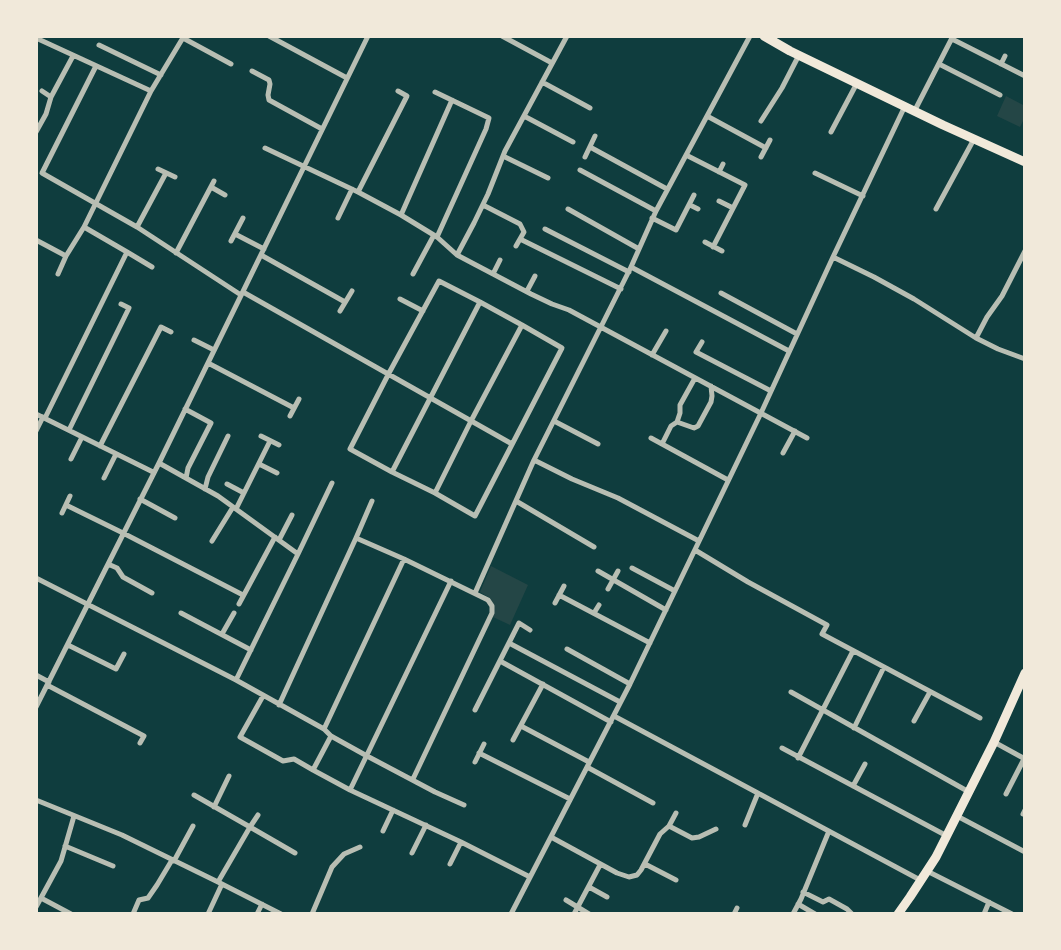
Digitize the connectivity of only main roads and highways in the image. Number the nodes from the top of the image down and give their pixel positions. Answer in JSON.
{"nodes":[{"id":1,"x":764,"y":36,"type":"edge"},
{"id":2,"x":1025,"y":162,"type":"edge"},
{"id":3,"x":1025,"y":673,"type":"edge"},
{"id":4,"x":898,"y":914,"type":"edge"}],
"edges":[{"from":1,"to":2,"type":"main road"},
{"from":3,"to":4,"type":"main road"}]}
